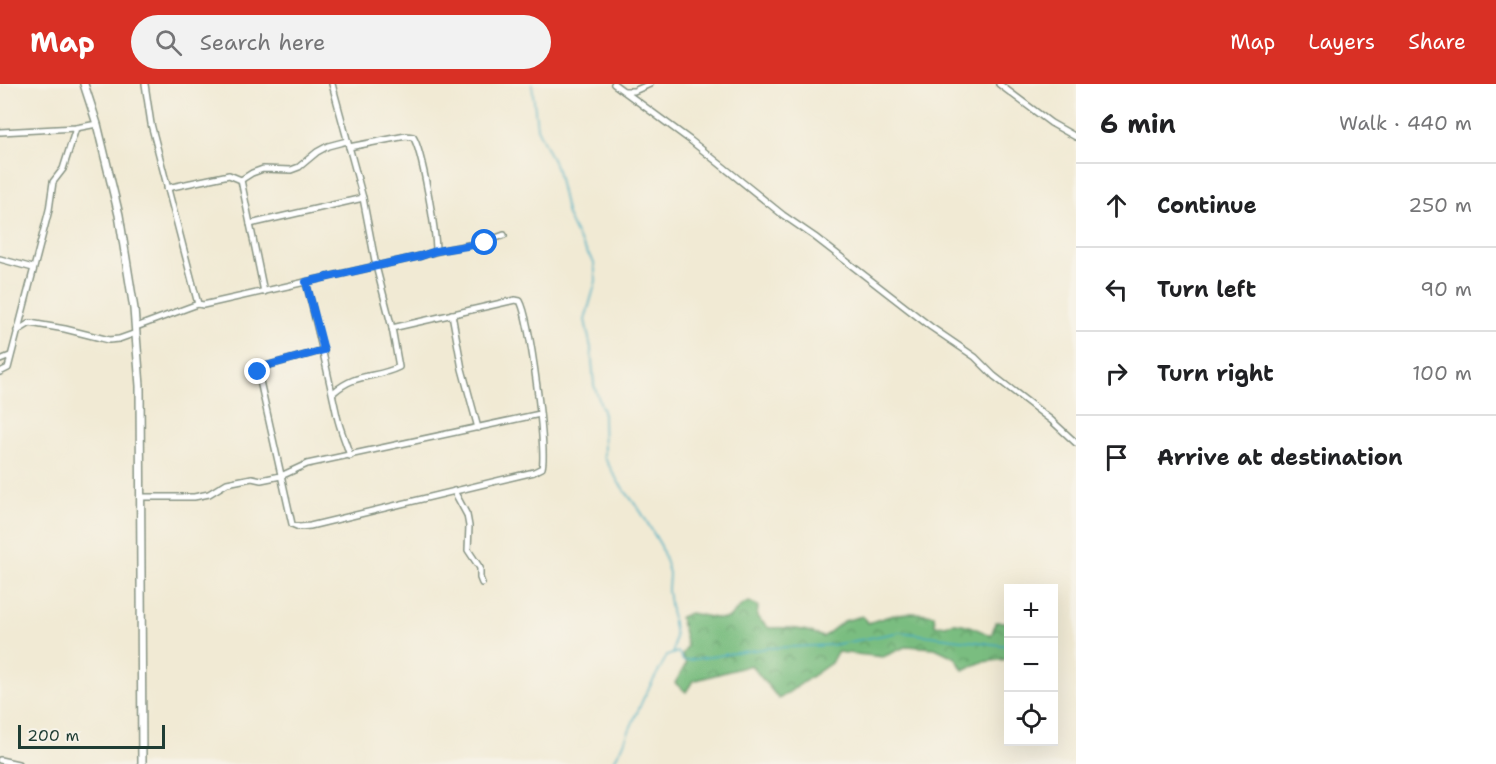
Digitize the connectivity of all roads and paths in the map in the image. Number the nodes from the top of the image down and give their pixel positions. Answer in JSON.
{"nodes":[{"id":1,"x":84,"y":84,"type":"edge"},
{"id":2,"x":145,"y":84,"type":"edge"},
{"id":3,"x":332,"y":84,"type":"edge"},
{"id":4,"x":614,"y":84,"type":"edge"},
{"id":5,"x":650,"y":84,"type":"edge"},
{"id":6,"x":999,"y":84,"type":"edge"},
{"id":7,"x":624,"y":92,"type":"junction"},
{"id":8,"x":97,"y":124,"type":"junction"},
{"id":9,"x":76,"y":128,"type":"junction"},
{"id":10,"x":0,"y":132,"type":"edge"},
{"id":11,"x":1076,"y":137,"type":"edge"},
{"id":12,"x":348,"y":144,"type":"junction"},
{"id":13,"x":241,"y":180,"type":"junction"},
{"id":14,"x":167,"y":188,"type":"junction"},
{"id":15,"x":363,"y":198,"type":"junction"},
{"id":16,"x":250,"y":224,"type":"junction"},
{"id":17,"x":504,"y":235,"type":"dead end"},
{"id":18,"x":436,"y":251,"type":"junction"},
{"id":19,"x":0,"y":259,"type":"edge"},
{"id":20,"x":376,"y":266,"type":"junction"},
{"id":21,"x":33,"y":268,"type":"junction"},
{"id":22,"x":306,"y":282,"type":"junction"},
{"id":23,"x":264,"y":292,"type":"junction"},
{"id":24,"x":198,"y":304,"type":"junction"},
{"id":25,"x":22,"y":309,"type":"junction"},
{"id":26,"x":452,"y":314,"type":"junction"},
{"id":27,"x":30,"y":323,"type":"junction"},
{"id":28,"x":392,"y":328,"type":"junction"},
{"id":29,"x":136,"y":330,"type":"junction"},
{"id":30,"x":16,"y":332,"type":"junction"},
{"id":31,"x":324,"y":350,"type":"junction"},
{"id":32,"x":10,"y":356,"type":"junction"},
{"id":33,"x":0,"y":360,"type":"edge"},
{"id":34,"x":0,"y":372,"type":"edge"},
{"id":35,"x":333,"y":393,"type":"junction"},
{"id":36,"x":540,"y":414,"type":"junction"},
{"id":37,"x":478,"y":428,"type":"junction"},
{"id":38,"x":1076,"y":443,"type":"edge"},
{"id":39,"x":350,"y":456,"type":"junction"},
{"id":40,"x":281,"y":476,"type":"junction"},
{"id":41,"x":454,"y":491,"type":"junction"},
{"id":42,"x":140,"y":497,"type":"junction"},
{"id":43,"x":482,"y":583,"type":"dead end"},
{"id":44,"x":0,"y":760,"type":"edge"},
{"id":45,"x":18,"y":764,"type":"edge"},
{"id":46,"x":142,"y":764,"type":"edge"}],
"edges":[{"from":1,"to":8,"type":"main road"},
{"from":2,"to":14,"type":"street"},
{"from":3,"to":12,"type":"street"},
{"from":4,"to":7,"type":"street"},
{"from":5,"to":7,"type":"street"},
{"from":6,"to":11,"type":"street"},
{"from":7,"to":38,"type":"street"},
{"from":8,"to":9,"type":"street"},
{"from":8,"to":29,"type":"main road"},
{"from":9,"to":10,"type":"street"},
{"from":9,"to":21,"type":"street"},
{"from":12,"to":13,"type":"street"},
{"from":12,"to":15,"type":"street"},
{"from":12,"to":18,"type":"street"},
{"from":13,"to":14,"type":"street"},
{"from":13,"to":16,"type":"street"},
{"from":14,"to":24,"type":"street"},
{"from":15,"to":16,"type":"street"},
{"from":15,"to":20,"type":"street"},
{"from":16,"to":23,"type":"street"},
{"from":17,"to":18,"type":"street"},
{"from":18,"to":20,"type":"street"},
{"from":19,"to":21,"type":"street"},
{"from":20,"to":22,"type":"street"},
{"from":20,"to":28,"type":"street"},
{"from":21,"to":25,"type":"street"},
{"from":22,"to":23,"type":"street"},
{"from":22,"to":31,"type":"street"},
{"from":23,"to":24,"type":"street"},
{"from":24,"to":29,"type":"street"},
{"from":25,"to":27,"type":"street"},
{"from":25,"to":30,"type":"street"},
{"from":26,"to":28,"type":"street"},
{"from":26,"to":36,"type":"street"},
{"from":26,"to":37,"type":"street"},
{"from":27,"to":29,"type":"street"},
{"from":27,"to":30,"type":"street"},
{"from":28,"to":35,"type":"street"},
{"from":29,"to":42,"type":"main road"},
{"from":30,"to":32,"type":"street"},
{"from":31,"to":35,"type":"street"},
{"from":31,"to":40,"type":"street"},
{"from":32,"to":33,"type":"street"},
{"from":32,"to":34,"type":"street"},
{"from":35,"to":39,"type":"street"},
{"from":36,"to":37,"type":"street"},
{"from":36,"to":41,"type":"street"},
{"from":37,"to":39,"type":"street"},
{"from":39,"to":40,"type":"street"},
{"from":40,"to":41,"type":"street"},
{"from":40,"to":42,"type":"street"},
{"from":41,"to":43,"type":"street"},
{"from":42,"to":46,"type":"main road"},
{"from":44,"to":45,"type":"street"}]}
